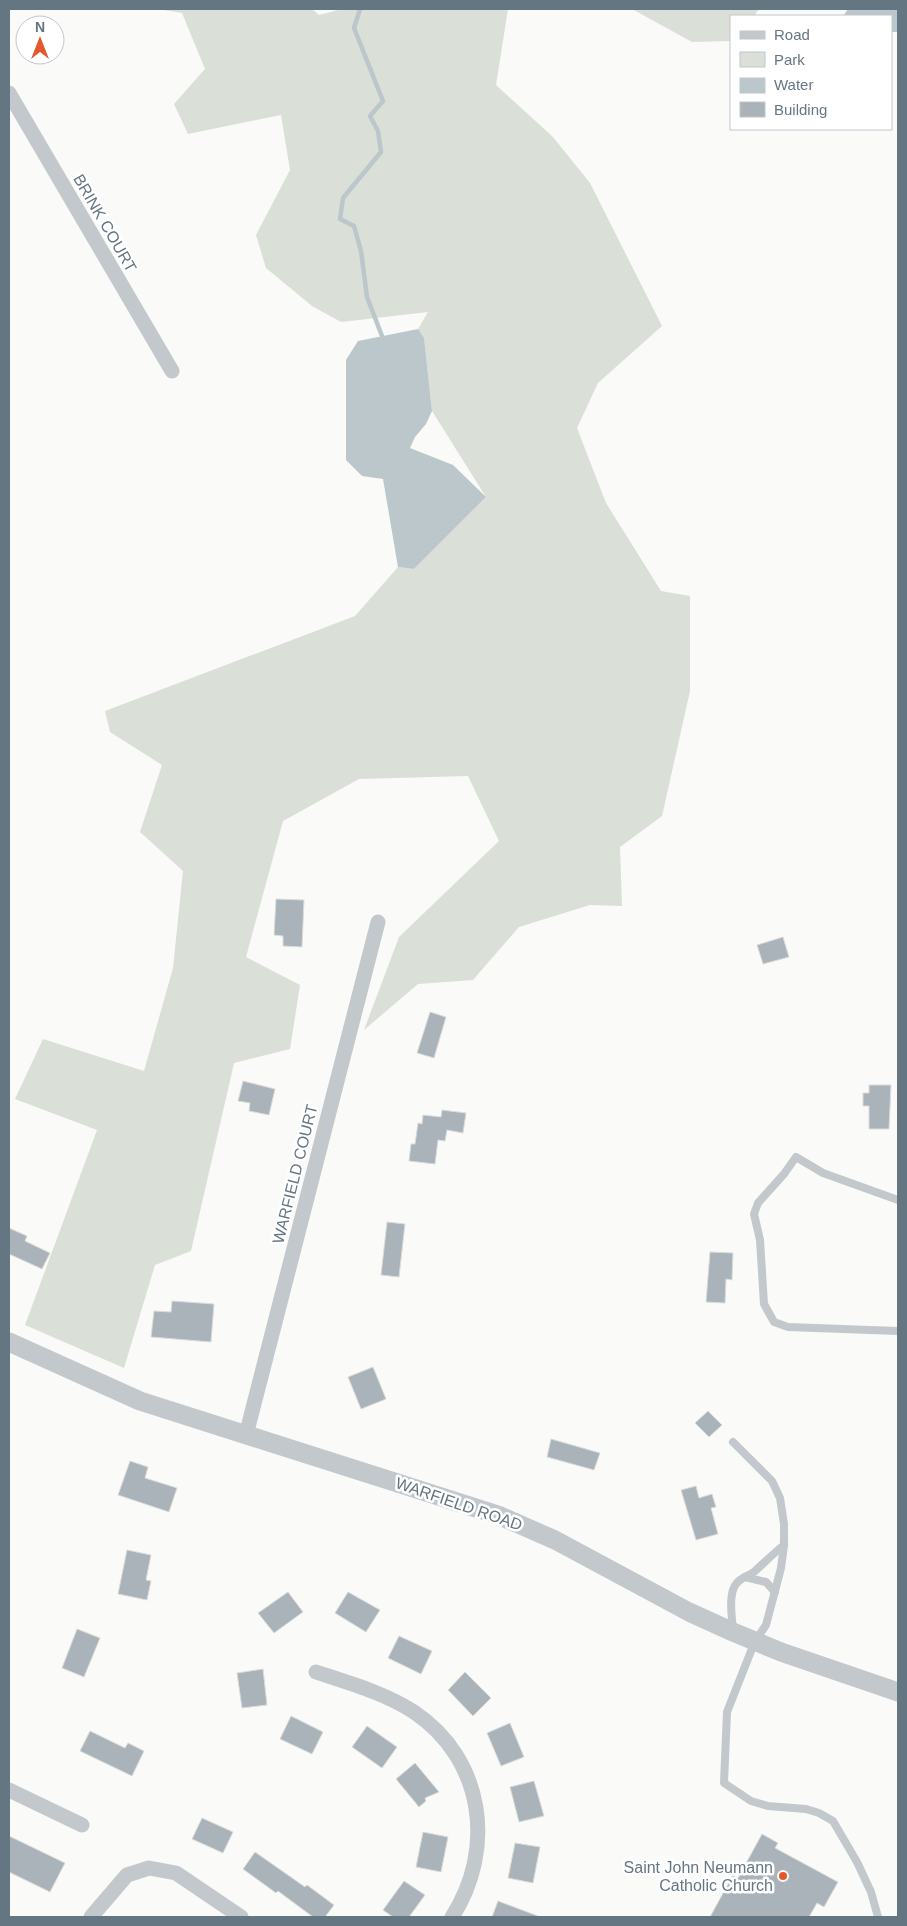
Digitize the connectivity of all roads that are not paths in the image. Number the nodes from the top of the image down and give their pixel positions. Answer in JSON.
{"nodes":[{"id":1,"x":9,"y":93,"type":"edge"},
{"id":2,"x":172,"y":371,"type":"dead end"},
{"id":3,"x":378,"y":922,"type":"dead end"},
{"id":4,"x":898,"y":1200,"type":"edge"},
{"id":5,"x":898,"y":1330,"type":"edge"},
{"id":6,"x":9,"y":1342,"type":"edge"},
{"id":7,"x":246,"y":1434,"type":"junction"},
{"id":8,"x":732,"y":1442,"type":"dead end"},
{"id":9,"x":784,"y":1544,"type":"junction"},
{"id":10,"x":745,"y":1577,"type":"junction"},
{"id":11,"x":775,"y":1592,"type":"junction"},
{"id":12,"x":733,"y":1632,"type":"junction"},
{"id":13,"x":755,"y":1641,"type":"junction"},
{"id":14,"x":316,"y":1672,"type":"dead end"},
{"id":15,"x":898,"y":1692,"type":"edge"},
{"id":16,"x":9,"y":1790,"type":"edge"},
{"id":17,"x":82,"y":1825,"type":"dead end"},
{"id":18,"x":91,"y":1917,"type":"edge"},
{"id":19,"x":241,"y":1917,"type":"edge"},
{"id":20,"x":452,"y":1917,"type":"edge"},
{"id":21,"x":878,"y":1917,"type":"edge"}],
"edges":[{"from":1,"to":2,"type":"street","name":"BRINK COURT"},
{"from":3,"to":7,"type":"street","name":"WARFIELD COURT"},
{"from":4,"to":5,"type":"lane"},
{"from":6,"to":7,"type":"street","name":"WARFIELD ROAD"},
{"from":7,"to":12,"type":"street","name":"WARFIELD ROAD"},
{"from":8,"to":9,"type":"lane"},
{"from":9,"to":10,"type":"lane"},
{"from":9,"to":11,"type":"lane"},
{"from":10,"to":11,"type":"lane"},
{"from":10,"to":12,"type":"lane"},
{"from":11,"to":13,"type":"lane"},
{"from":12,"to":13,"type":"street","name":"WARFIELD ROAD"},
{"from":13,"to":15,"type":"street","name":"WARFIELD ROAD"},
{"from":13,"to":21,"type":"lane"},
{"from":14,"to":20,"type":"street"},
{"from":16,"to":17,"type":"street"},
{"from":18,"to":19,"type":"street"}]}
